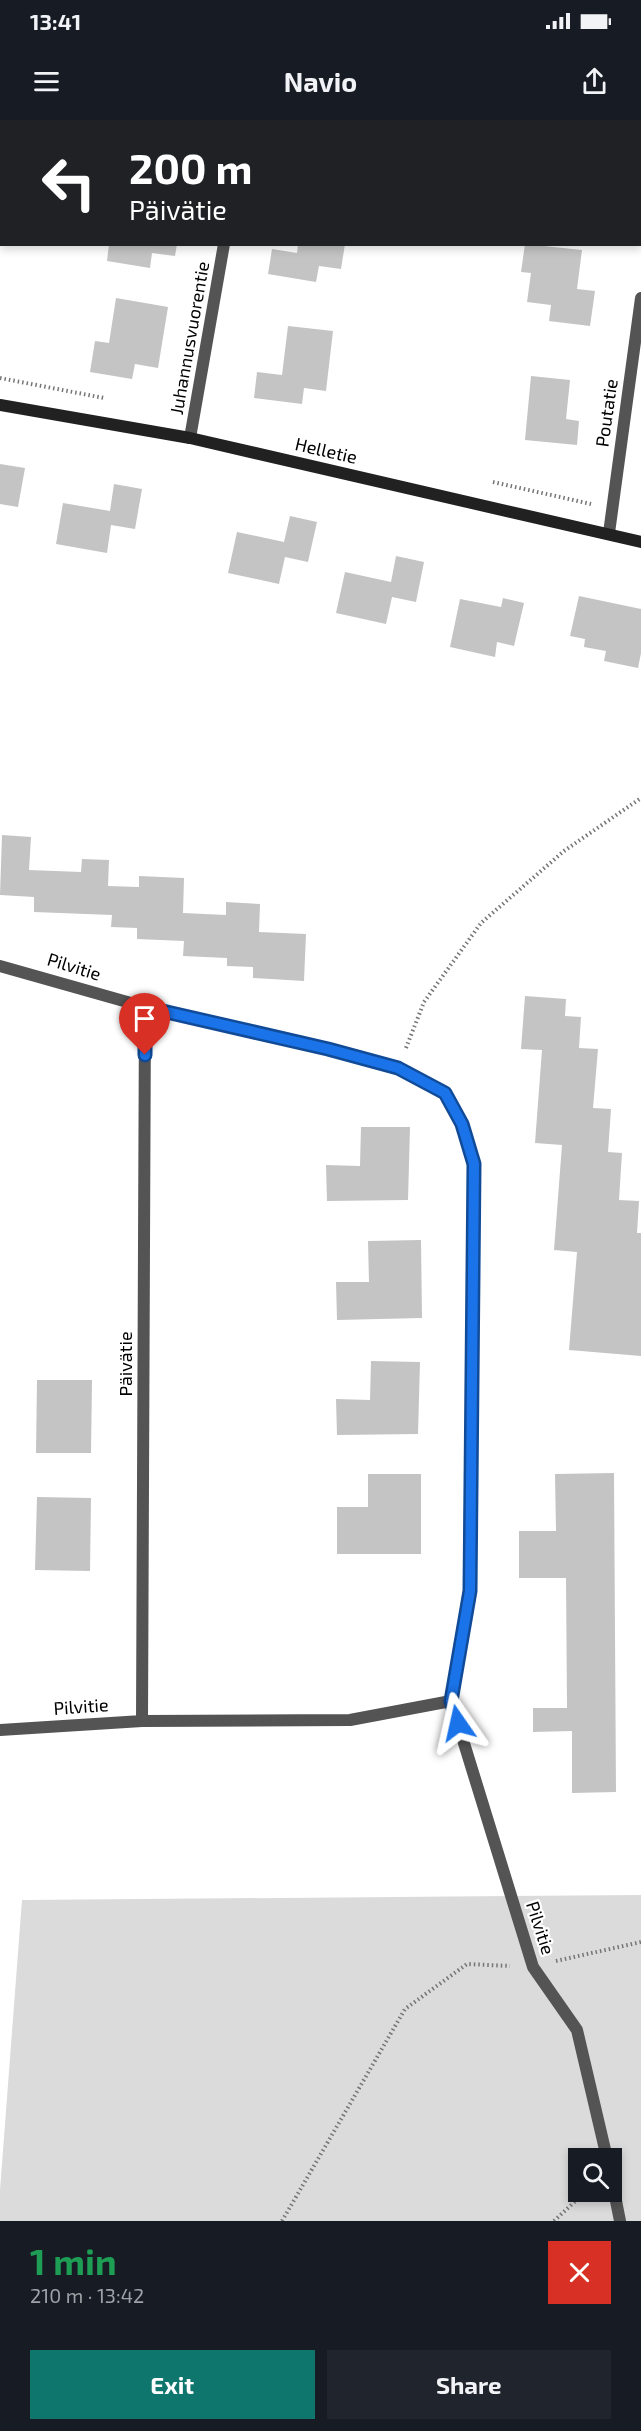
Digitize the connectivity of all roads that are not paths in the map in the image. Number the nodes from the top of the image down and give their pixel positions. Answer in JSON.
{"nodes":[{"id":1,"x":224,"y":246,"type":"edge"},
{"id":2,"x":641,"y":298,"type":"edge"},
{"id":3,"x":0,"y":405,"type":"edge"},
{"id":4,"x":190,"y":438,"type":"junction"},
{"id":5,"x":609,"y":533,"type":"junction"},
{"id":6,"x":641,"y":542,"type":"edge"},
{"id":7,"x":0,"y":966,"type":"edge"},
{"id":8,"x":145,"y":1007,"type":"junction"},
{"id":9,"x":451,"y":1701,"type":"junction"},
{"id":10,"x":142,"y":1720,"type":"junction"},
{"id":11,"x":0,"y":1730,"type":"edge"},
{"id":12,"x":605,"y":2148,"type":"edge"},
{"id":13,"x":616,"y":2202,"type":"edge"},
{"id":14,"x":620,"y":2221,"type":"edge"}],
"edges":[{"from":1,"to":4,"type":"street","name":"Juhannusvuorentie"},
{"from":2,"to":5,"type":"street","name":"Poutatie"},
{"from":3,"to":4,"type":"street","name":"Helletie"},
{"from":4,"to":5,"type":"street","name":"Helletie"},
{"from":5,"to":6,"type":"street","name":"Helletie"},
{"from":7,"to":8,"type":"street","name":"Pilvitie"},
{"from":8,"to":9,"type":"street","name":"Pilvitie"},
{"from":8,"to":10,"type":"street","name":"Päivätie"},
{"from":9,"to":10,"type":"street","name":"Pilvitie"},
{"from":9,"to":12,"type":"street","name":"Pilvitie"},
{"from":10,"to":11,"type":"street","name":"Pilvitie"},
{"from":13,"to":14,"type":"street"}]}
